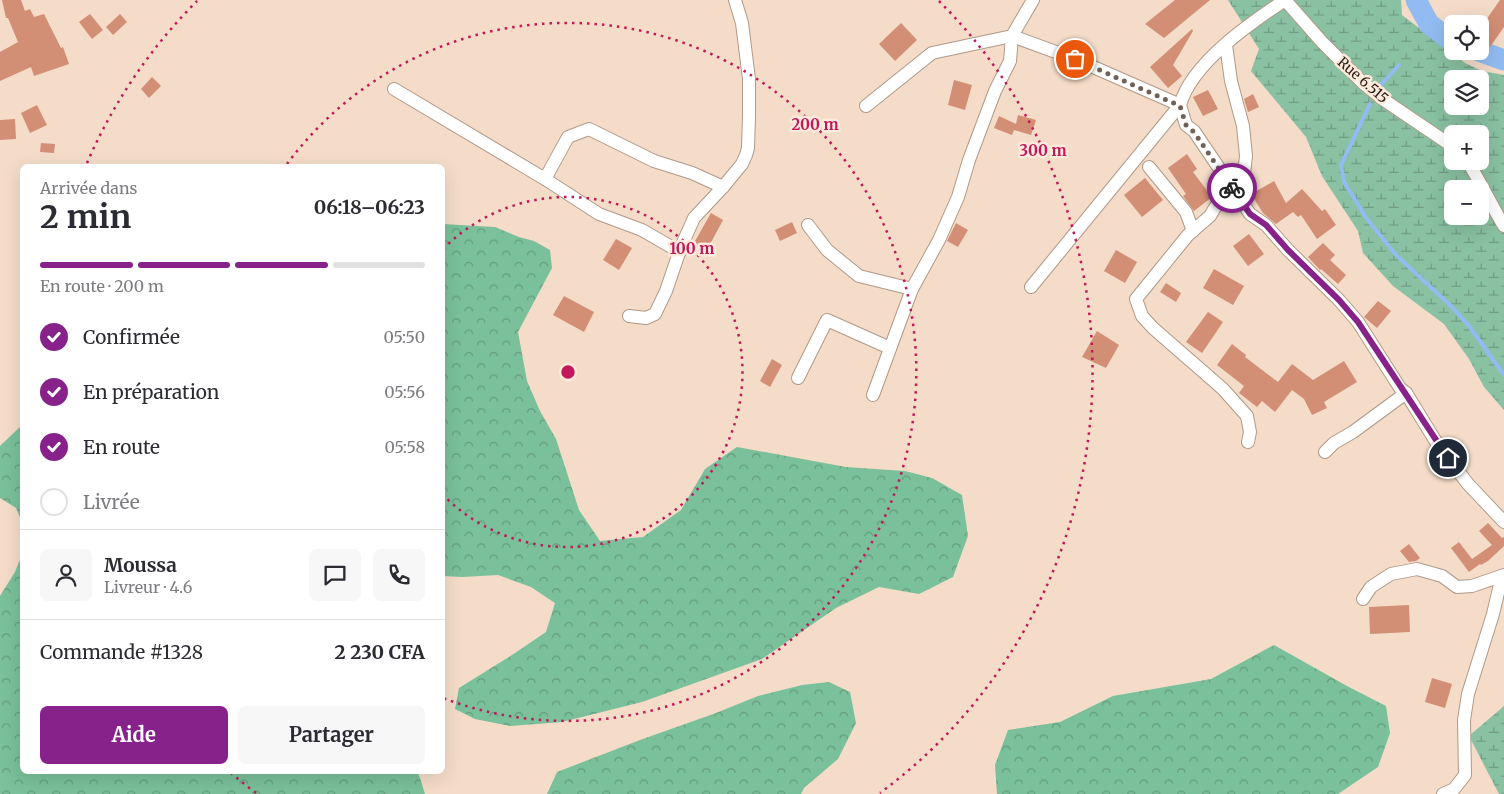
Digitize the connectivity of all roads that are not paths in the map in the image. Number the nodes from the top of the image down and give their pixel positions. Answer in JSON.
{"nodes":[{"id":1,"x":735,"y":0,"type":"edge"},
{"id":2,"x":1033,"y":0,"type":"edge"},
{"id":3,"x":1285,"y":0,"type":"edge"},
{"id":4,"x":1012,"y":36,"type":"junction"},
{"id":5,"x":1226,"y":45,"type":"junction"},
{"id":6,"x":394,"y":89,"type":"dead end"},
{"id":7,"x":866,"y":106,"type":"dead end"},
{"id":8,"x":1180,"y":106,"type":"junction"},
{"id":9,"x":1444,"y":141,"type":"edge"},
{"id":10,"x":1149,"y":167,"type":"dead end"},
{"id":11,"x":1473,"y":170,"type":"edge"},
{"id":12,"x":1222,"y":174,"type":"junction"},
{"id":13,"x":545,"y":179,"type":"junction"},
{"id":14,"x":723,"y":187,"type":"junction"},
{"id":15,"x":1241,"y":201,"type":"junction"},
{"id":16,"x":808,"y":225,"type":"dead end"},
{"id":17,"x":1504,"y":226,"type":"edge"},
{"id":18,"x":1193,"y":231,"type":"junction"},
{"id":19,"x":680,"y":252,"type":"junction"},
{"id":20,"x":1031,"y":287,"type":"dead end"},
{"id":21,"x":912,"y":289,"type":"junction"},
{"id":22,"x":629,"y":316,"type":"dead end"},
{"id":23,"x":890,"y":348,"type":"junction"},
{"id":24,"x":798,"y":378,"type":"dead end"},
{"id":25,"x":1406,"y":393,"type":"junction"},
{"id":26,"x":873,"y":395,"type":"dead end"},
{"id":27,"x":1248,"y":442,"type":"dead end"},
{"id":28,"x":1326,"y":452,"type":"dead end"},
{"id":29,"x":1504,"y":522,"type":"edge"},
{"id":30,"x":1503,"y":576,"type":"edge"},
{"id":31,"x":1363,"y":599,"type":"dead end"},
{"id":32,"x":1442,"y":794,"type":"edge"}],
"edges":[{"from":1,"to":14,"type":"street"},
{"from":2,"to":4,"type":"street"},
{"from":3,"to":5,"type":"street"},
{"from":3,"to":9,"type":"street","name":"Rue 6.515"},
{"from":4,"to":7,"type":"street"},
{"from":4,"to":8,"type":"street"},
{"from":4,"to":21,"type":"street"},
{"from":5,"to":8,"type":"street"},
{"from":5,"to":15,"type":"street"},
{"from":6,"to":13,"type":"street"},
{"from":8,"to":12,"type":"street"},
{"from":8,"to":20,"type":"street"},
{"from":10,"to":18,"type":"street"},
{"from":11,"to":17,"type":"street"},
{"from":12,"to":15,"type":"street"},
{"from":12,"to":18,"type":"street"},
{"from":13,"to":14,"type":"street"},
{"from":13,"to":19,"type":"street"},
{"from":14,"to":19,"type":"street"},
{"from":15,"to":25,"type":"street"},
{"from":16,"to":21,"type":"street"},
{"from":18,"to":27,"type":"street"},
{"from":19,"to":22,"type":"street"},
{"from":21,"to":23,"type":"street"},
{"from":23,"to":24,"type":"street"},
{"from":23,"to":26,"type":"street"},
{"from":25,"to":28,"type":"street"},
{"from":25,"to":29,"type":"street"},
{"from":30,"to":31,"type":"street"},
{"from":30,"to":32,"type":"street"}]}
